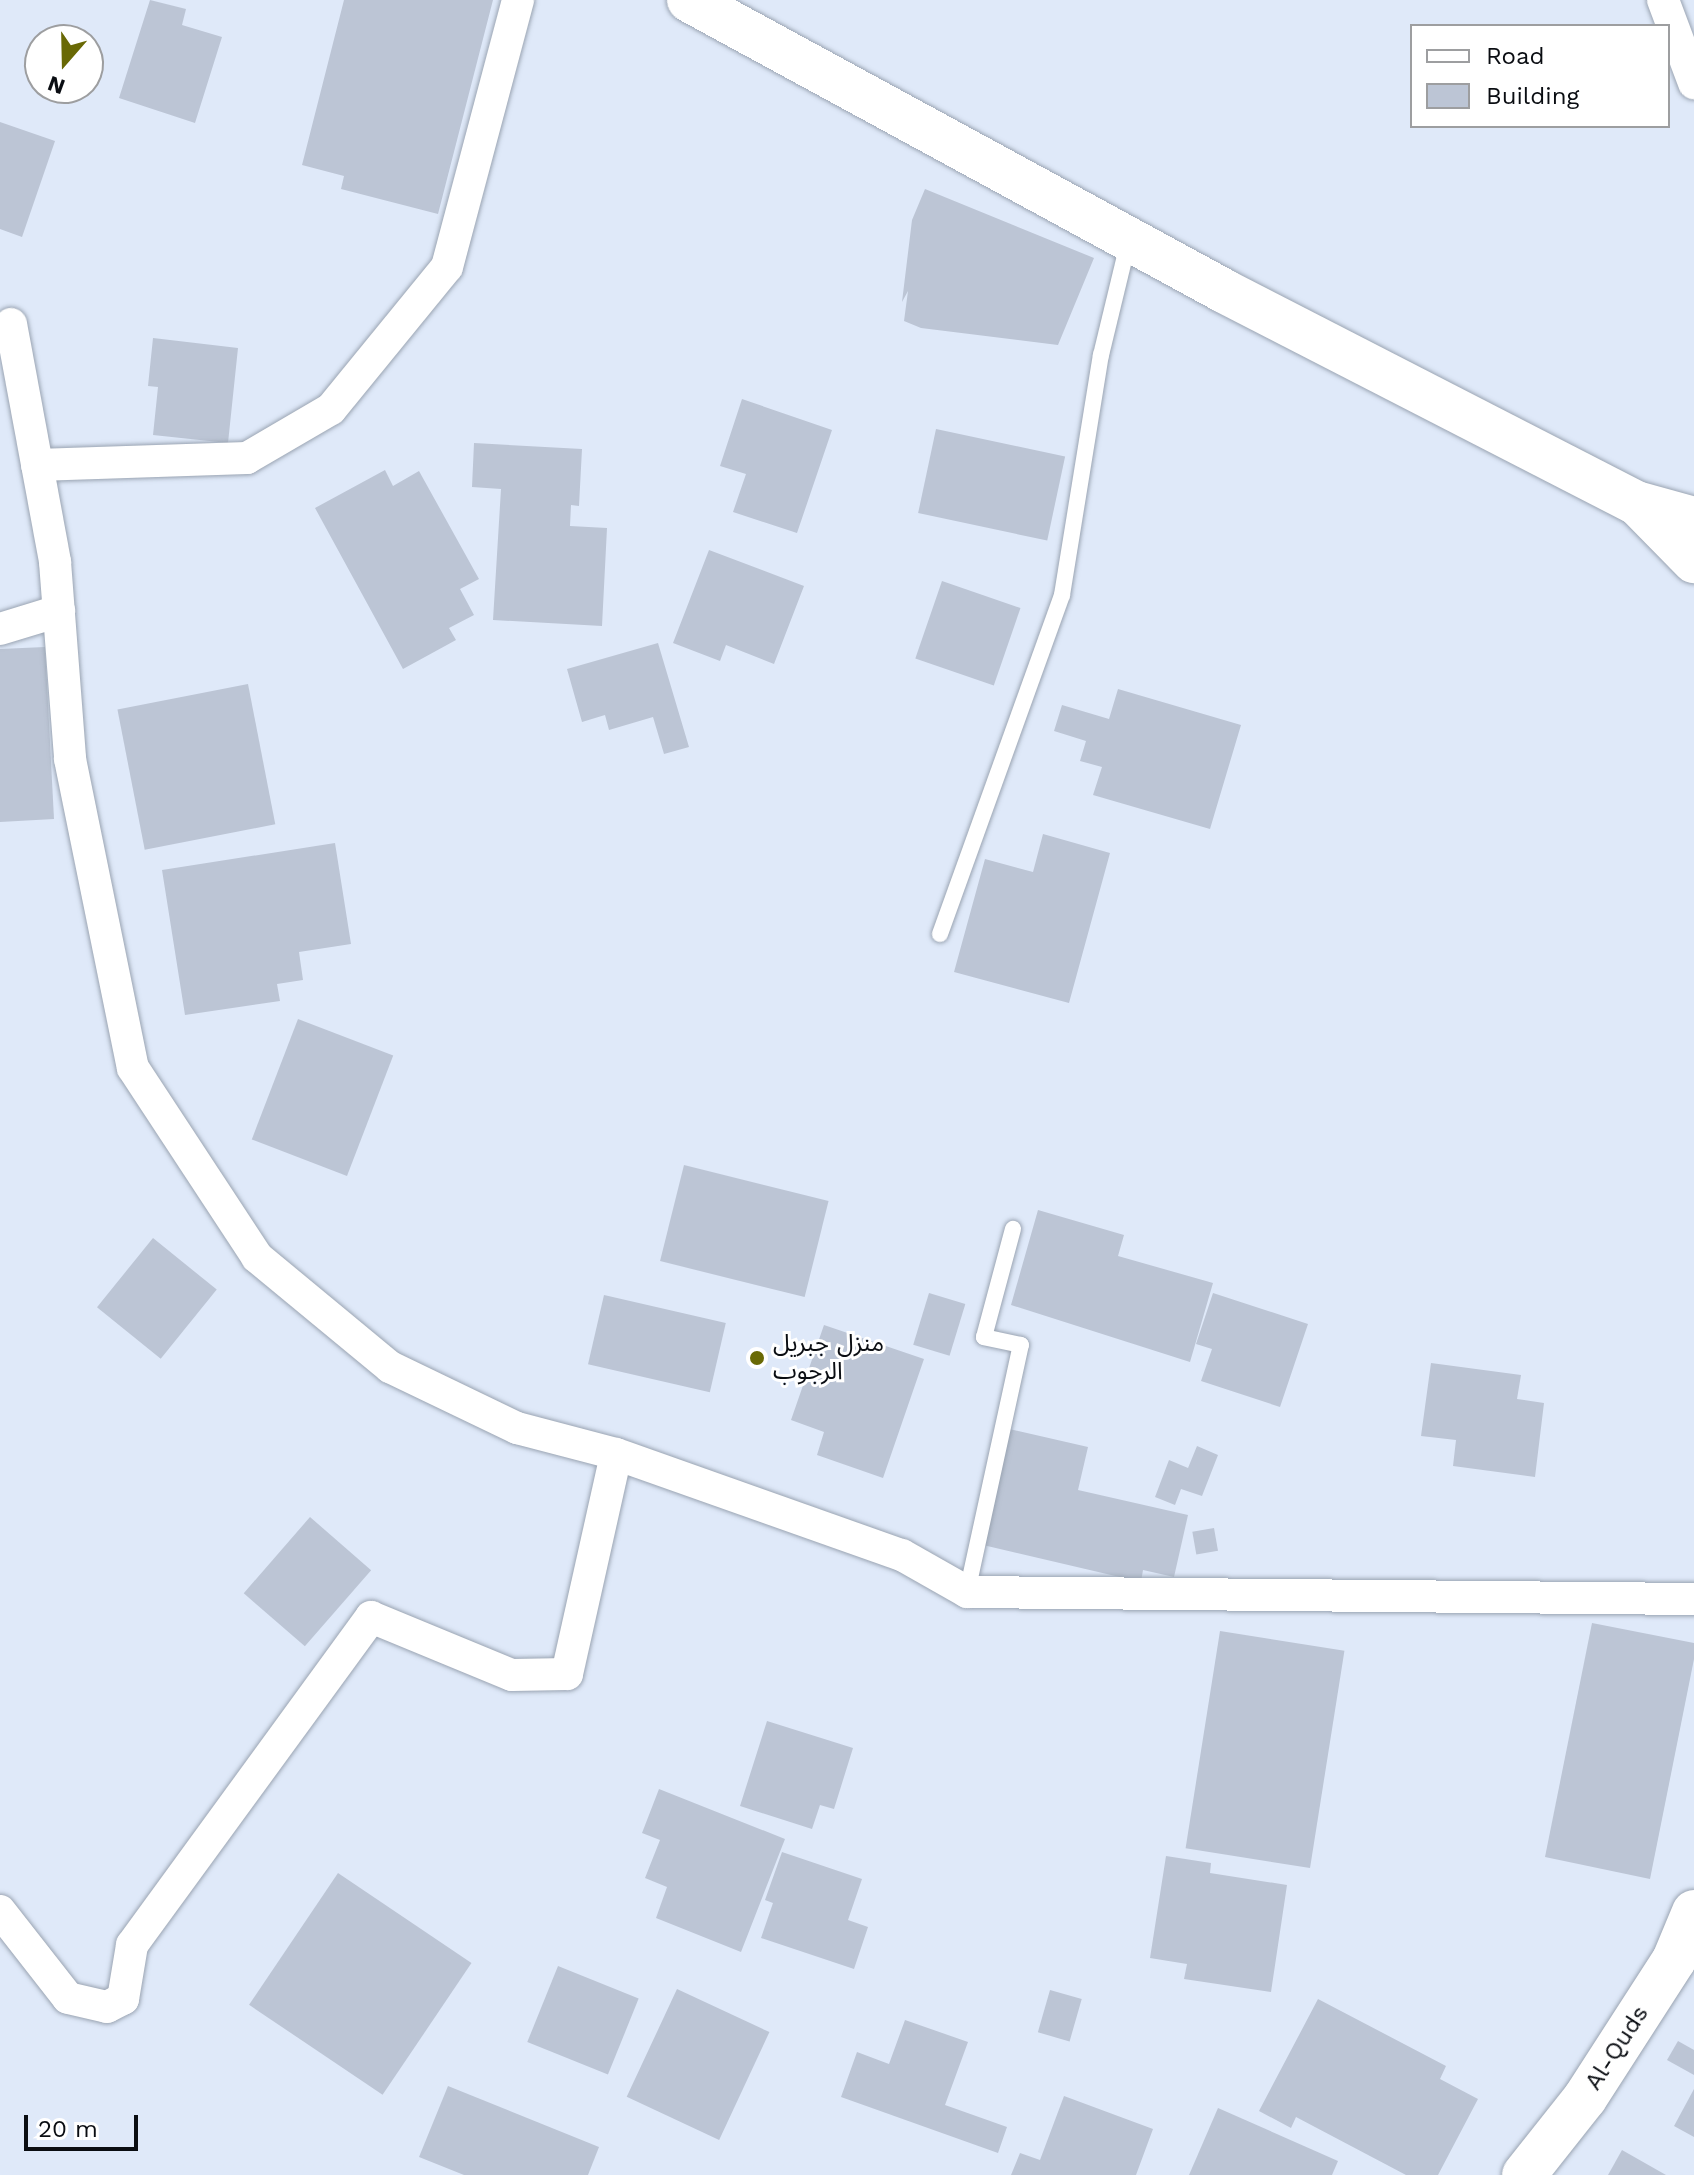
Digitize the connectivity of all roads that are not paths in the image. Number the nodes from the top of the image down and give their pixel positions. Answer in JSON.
{"nodes":[{"id":1,"x":518,"y":0,"type":"edge"},
{"id":2,"x":689,"y":0,"type":"edge"},
{"id":3,"x":1663,"y":0,"type":"edge"},
{"id":4,"x":1694,"y":83,"type":"edge"},
{"id":5,"x":1129,"y":240,"type":"junction"},
{"id":6,"x":11,"y":324,"type":"dead end"},
{"id":7,"x":37,"y":465,"type":"junction"},
{"id":8,"x":1636,"y":503,"type":"junction"},
{"id":9,"x":1694,"y":519,"type":"edge"},
{"id":10,"x":1694,"y":561,"type":"edge"},
{"id":11,"x":59,"y":611,"type":"junction"},
{"id":12,"x":0,"y":629,"type":"edge"},
{"id":13,"x":940,"y":934,"type":"dead end"},
{"id":14,"x":1013,"y":1229,"type":"dead end"},
{"id":15,"x":616,"y":1454,"type":"junction"},
{"id":16,"x":967,"y":1592,"type":"junction"},
{"id":17,"x":1694,"y":1599,"type":"edge"},
{"id":18,"x":0,"y":1911,"type":"edge"},
{"id":19,"x":1694,"y":1912,"type":"edge"},
{"id":20,"x":1524,"y":2175,"type":"edge"}],
"edges":[{"from":1,"to":7,"type":"street"},
{"from":2,"to":5,"type":"street"},
{"from":3,"to":4,"type":"street"},
{"from":5,"to":8,"type":"street"},
{"from":5,"to":13,"type":"lane"},
{"from":6,"to":7,"type":"street"},
{"from":7,"to":11,"type":"street"},
{"from":8,"to":9,"type":"street"},
{"from":8,"to":10,"type":"street"},
{"from":11,"to":12,"type":"street"},
{"from":11,"to":15,"type":"street"},
{"from":14,"to":16,"type":"lane"},
{"from":15,"to":16,"type":"street"},
{"from":15,"to":18,"type":"street"},
{"from":16,"to":17,"type":"street"},
{"from":19,"to":20,"type":"street","name":"Al-Quds"}]}
